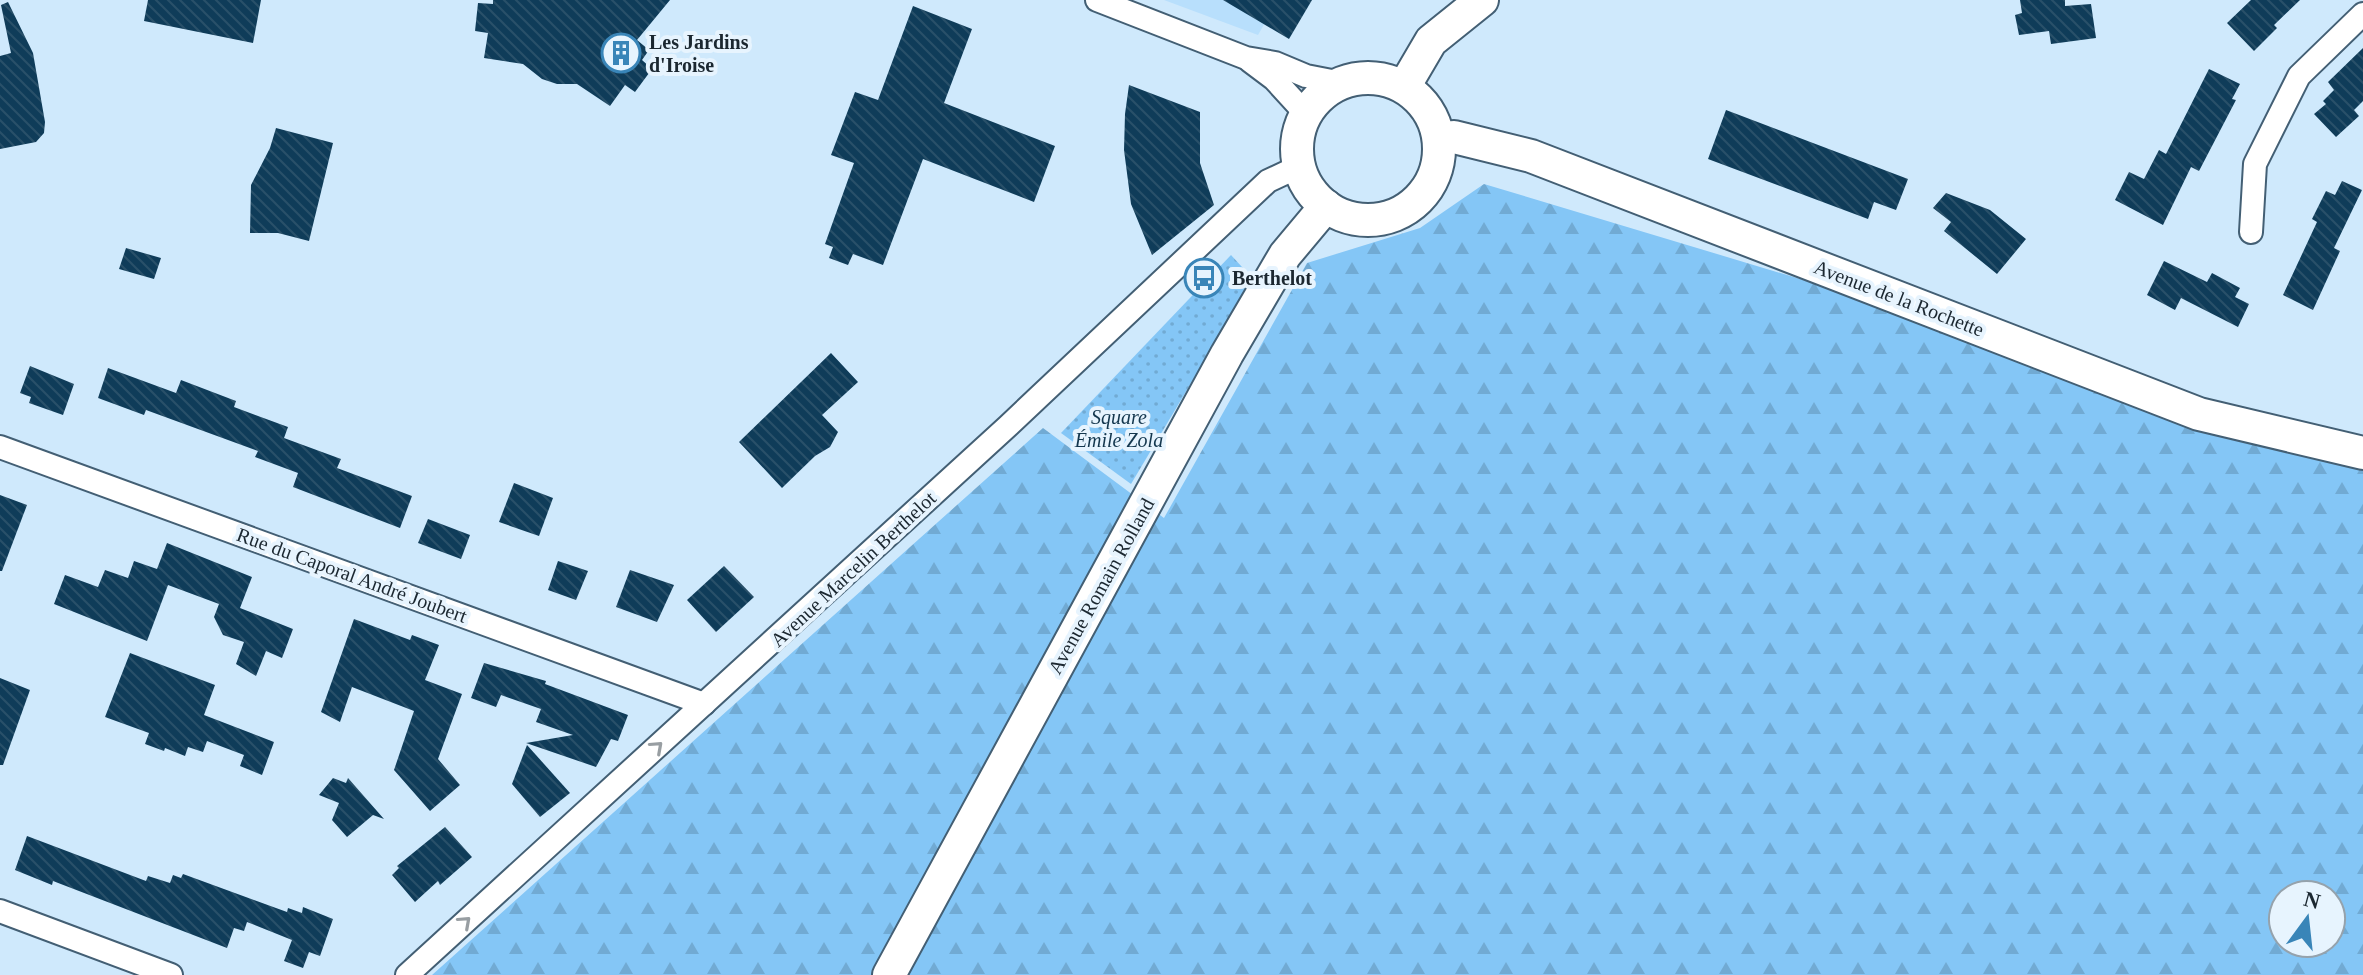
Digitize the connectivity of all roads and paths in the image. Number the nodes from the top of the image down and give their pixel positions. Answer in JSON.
{"nodes":[{"id":1,"x":1097,"y":0,"type":"edge"},
{"id":2,"x":1482,"y":0,"type":"edge"},
{"id":3,"x":2363,"y":14,"type":"edge"},
{"id":4,"x":1246,"y":58,"type":"junction"},
{"id":5,"x":1342,"y":83,"type":"junction"},
{"id":6,"x":1404,"y":87,"type":"junction"},
{"id":7,"x":1306,"y":114,"type":"junction"},
{"id":8,"x":1439,"y":140,"type":"junction"},
{"id":9,"x":1300,"y":166,"type":"junction"},
{"id":10,"x":1326,"y":206,"type":"junction"},
{"id":11,"x":2251,"y":232,"type":"dead end"},
{"id":12,"x":0,"y":447,"type":"edge"},
{"id":13,"x":2363,"y":453,"type":"edge"},
{"id":14,"x":704,"y":704,"type":"junction"},
{"id":15,"x":0,"y":911,"type":"edge"},
{"id":16,"x":171,"y":975,"type":"edge"},
{"id":17,"x":407,"y":975,"type":"edge"},
{"id":18,"x":889,"y":975,"type":"edge"}],
"edges":[{"from":1,"to":4,"type":"street"},
{"from":2,"to":6,"type":"main road"},
{"from":3,"to":11,"type":"street"},
{"from":4,"to":5,"type":"street"},
{"from":4,"to":7,"type":"street"},
{"from":5,"to":6,"type":"main road"},
{"from":5,"to":7,"type":"main road"},
{"from":6,"to":8,"type":"main road"},
{"from":7,"to":9,"type":"main road"},
{"from":8,"to":10,"type":"main road"},
{"from":8,"to":13,"type":"main road","name":"Avenue de la Rochette"},
{"from":9,"to":10,"type":"main road"},
{"from":9,"to":14,"type":"street","name":"Avenue Marcelin Berthelot"},
{"from":10,"to":18,"type":"main road","name":"Avenue Romain Rolland"},
{"from":12,"to":14,"type":"street","name":"Rue du Caporal André Joubert"},
{"from":17,"to":14,"type":"street","name":"Avenue Marcelin Berthelot","one_way":true},
{"from":15,"to":16,"type":"street"}]}
